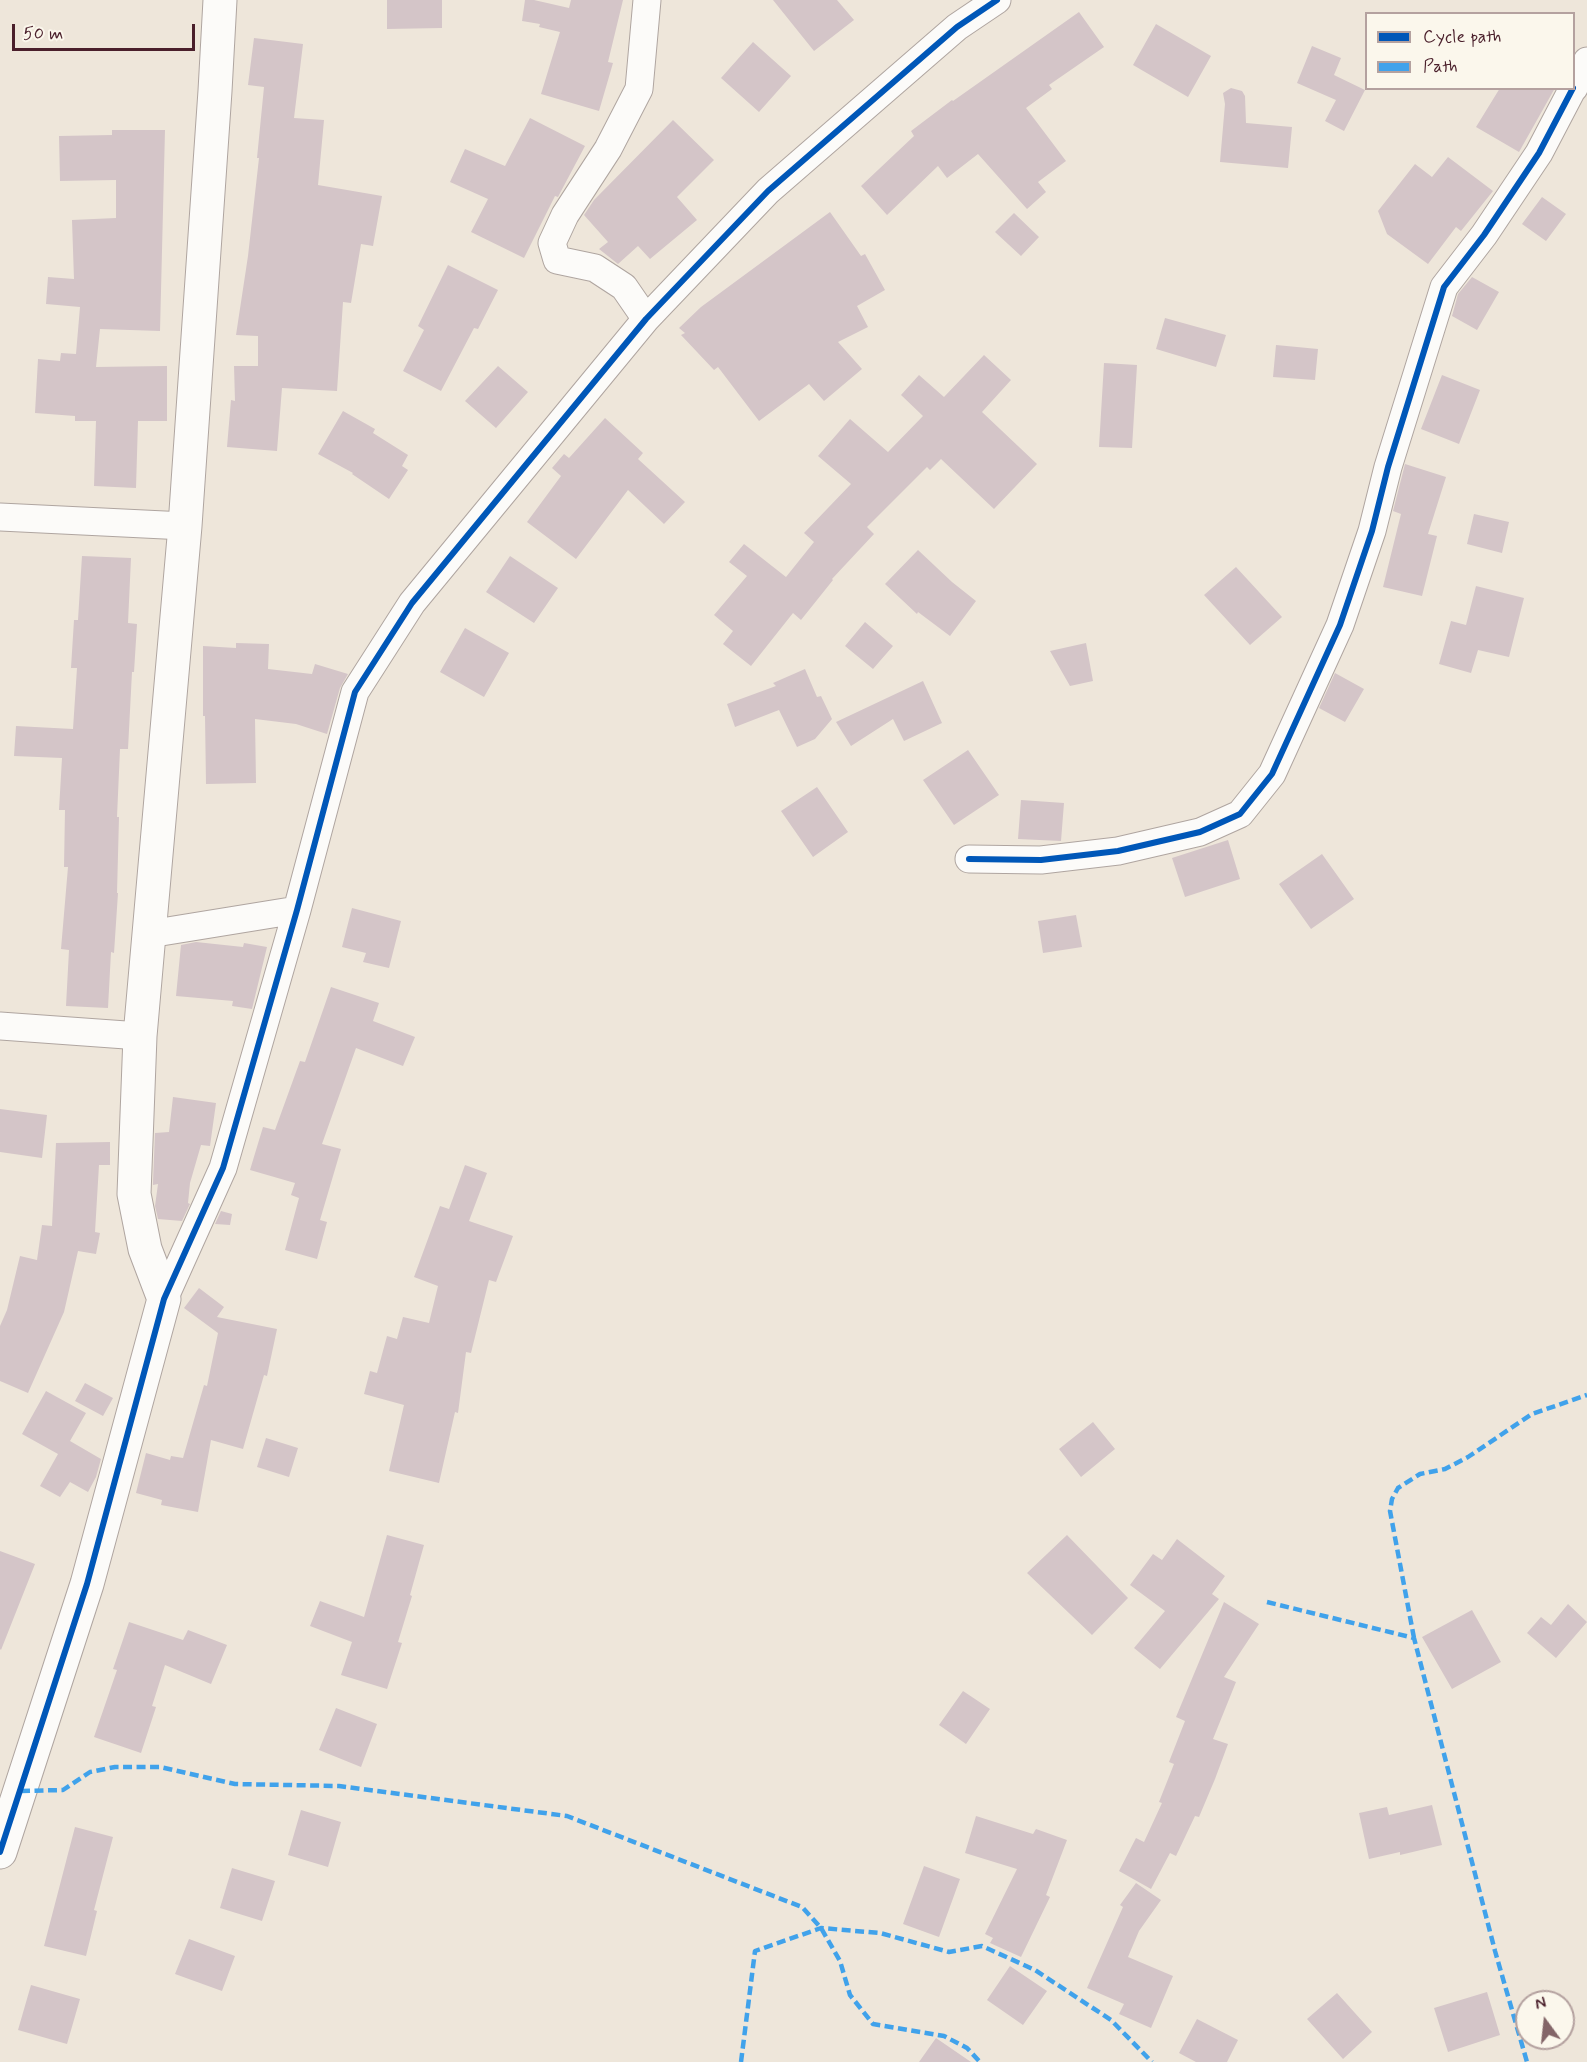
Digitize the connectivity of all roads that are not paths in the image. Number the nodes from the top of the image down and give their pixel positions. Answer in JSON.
{"nodes":[{"id":1,"x":220,"y":0,"type":"edge"},
{"id":2,"x":648,"y":0,"type":"edge"},
{"id":3,"x":997,"y":0,"type":"edge"},
{"id":4,"x":1587,"y":61,"type":"edge"},
{"id":5,"x":1575,"y":84,"type":"edge"},
{"id":6,"x":1572,"y":90,"type":"edge"},
{"id":7,"x":646,"y":319,"type":"junction"},
{"id":8,"x":0,"y":517,"type":"edge"},
{"id":9,"x":185,"y":526,"type":"junction"},
{"id":10,"x":969,"y":859,"type":"dead end"},
{"id":11,"x":297,"y":910,"type":"junction"},
{"id":12,"x":148,"y":934,"type":"junction"},
{"id":13,"x":0,"y":1026,"type":"edge"},
{"id":14,"x":140,"y":1036,"type":"junction"},
{"id":15,"x":164,"y":1299,"type":"junction"},
{"id":16,"x":0,"y":1852,"type":"edge"}],
"edges":[{"from":1,"to":9,"type":"street"},
{"from":2,"to":7,"type":"street"},
{"from":3,"to":7,"type":"street"},
{"from":4,"to":5,"type":"street"},
{"from":6,"to":10,"type":"street"},
{"from":7,"to":11,"type":"street"},
{"from":8,"to":9,"type":"street"},
{"from":9,"to":12,"type":"street"},
{"from":11,"to":12,"type":"street"},
{"from":11,"to":15,"type":"street"},
{"from":12,"to":14,"type":"street"},
{"from":13,"to":14,"type":"street"},
{"from":14,"to":15,"type":"street"},
{"from":15,"to":16,"type":"street"}]}
